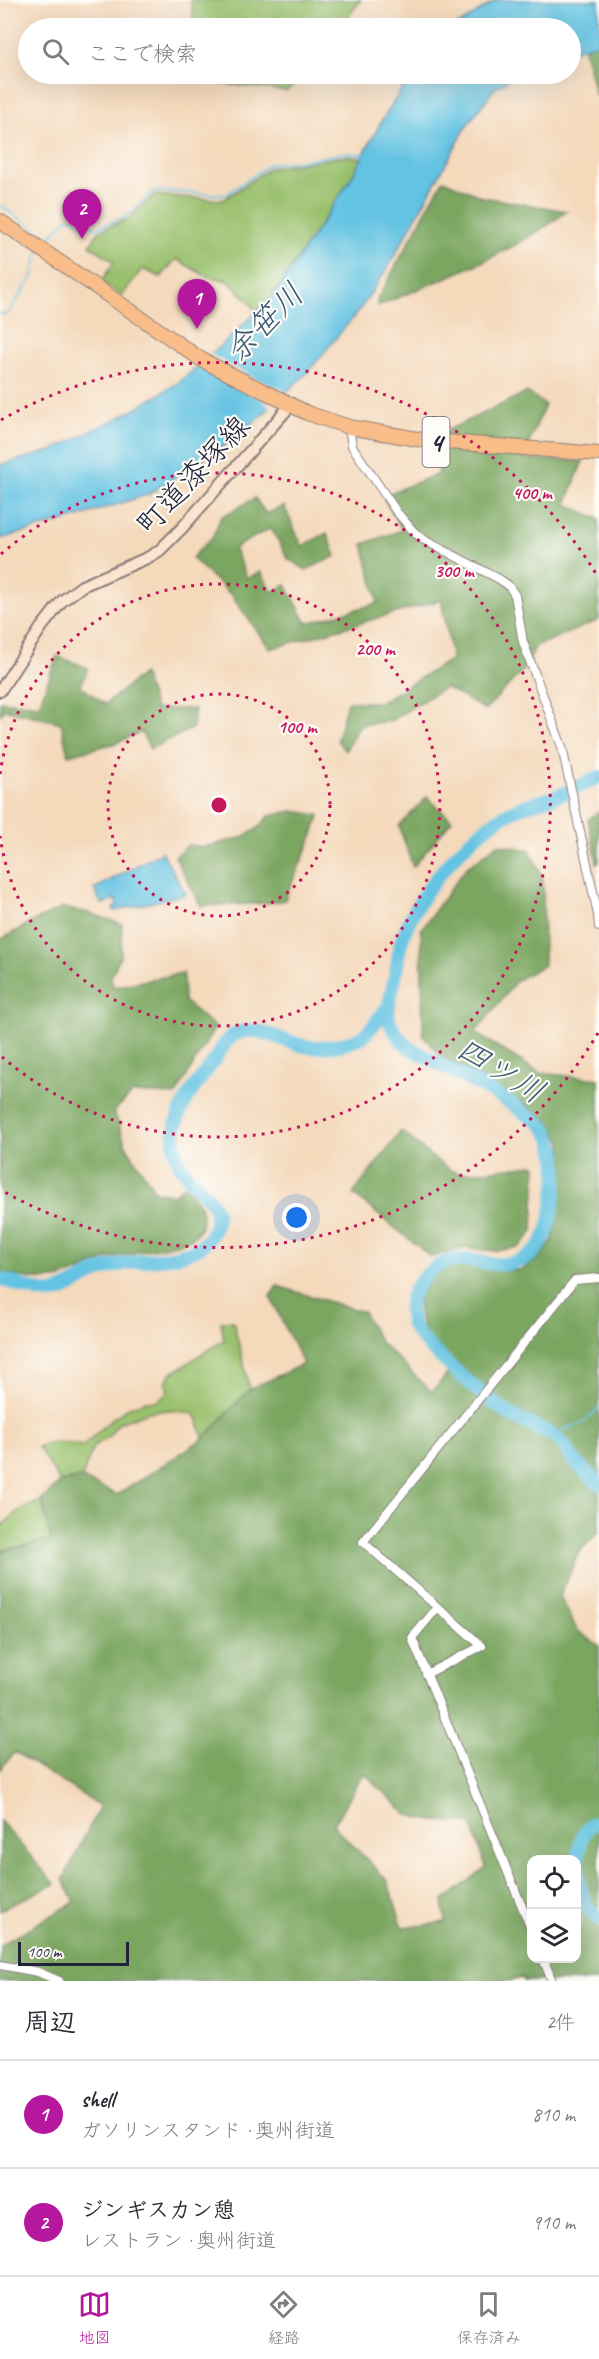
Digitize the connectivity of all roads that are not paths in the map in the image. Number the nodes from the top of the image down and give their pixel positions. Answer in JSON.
{"nodes":[{"id":1,"x":0,"y":222,"type":"edge"},
{"id":2,"x":284,"y":403,"type":"junction"},
{"id":3,"x":349,"y":427,"type":"junction"},
{"id":4,"x":599,"y":454,"type":"edge"},
{"id":5,"x":0,"y":691,"type":"edge"},
{"id":6,"x":599,"y":927,"type":"edge"},
{"id":7,"x":599,"y":1278,"type":"edge"},
{"id":8,"x":437,"y":1608,"type":"junction"},
{"id":9,"x":426,"y":1674,"type":"junction"},
{"id":10,"x":527,"y":1921,"type":"edge"},
{"id":11,"x":545,"y":1963,"type":"edge"},
{"id":12,"x":0,"y":1965,"type":"edge"},
{"id":13,"x":59,"y":1981,"type":"edge"},
{"id":14,"x":552,"y":1981,"type":"edge"}],
"edges":[{"from":1,"to":2,"type":"highway","number":"4"},
{"from":2,"to":3,"type":"highway","number":"4"},
{"from":2,"to":5,"type":"street","name":"町道漆塚線"},
{"from":3,"to":4,"type":"highway","number":"4"},
{"from":3,"to":6,"type":"street"},
{"from":7,"to":8,"type":"street"},
{"from":8,"to":9,"type":"street"},
{"from":8,"to":9,"type":"street"},
{"from":9,"to":10,"type":"street"},
{"from":11,"to":14,"type":"street"},
{"from":12,"to":13,"type":"street"}]}
